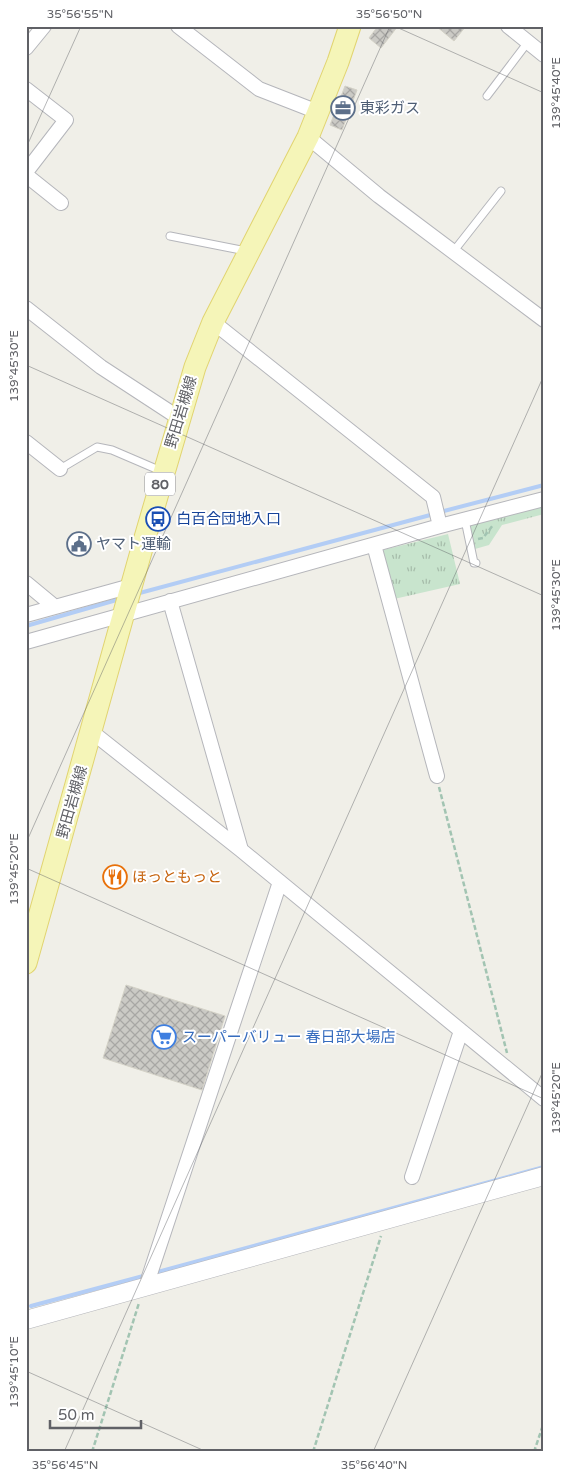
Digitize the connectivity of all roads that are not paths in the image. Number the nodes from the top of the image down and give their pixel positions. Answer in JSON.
{"nodes":[{"id":1,"x":44,"y":26,"type":"edge"},
{"id":2,"x":178,"y":26,"type":"edge"},
{"id":3,"x":350,"y":26,"type":"edge"},
{"id":4,"x":508,"y":26,"type":"edge"},
{"id":5,"x":528,"y":42,"type":"junction"},
{"id":6,"x":26,"y":48,"type":"edge"},
{"id":7,"x":544,"y":55,"type":"edge"},
{"id":8,"x":26,"y":89,"type":"edge"},
{"id":9,"x":487,"y":96,"type":"dead end"},
{"id":10,"x":318,"y":112,"type":"junction"},
{"id":11,"x":308,"y":137,"type":"junction"},
{"id":12,"x":28,"y":180,"type":"edge"},
{"id":13,"x":501,"y":191,"type":"dead end"},
{"id":14,"x":61,"y":203,"type":"dead end"},
{"id":15,"x":170,"y":236,"type":"dead end"},
{"id":16,"x":249,"y":252,"type":"junction"},
{"id":17,"x":453,"y":252,"type":"junction"},
{"id":18,"x":26,"y":308,"type":"edge"},
{"id":19,"x":544,"y":320,"type":"edge"},
{"id":20,"x":213,"y":322,"type":"junction"},
{"id":21,"x":179,"y":418,"type":"junction"},
{"id":22,"x":28,"y":448,"type":"edge"},
{"id":23,"x":60,"y":469,"type":"joint"},
{"id":24,"x":163,"y":472,"type":"junction"},
{"id":25,"x":544,"y":499,"type":"edge"},
{"id":26,"x":465,"y":520,"type":"junction"},
{"id":27,"x":440,"y":526,"type":"junction"},
{"id":28,"x":374,"y":545,"type":"junction"},
{"id":29,"x":476,"y":563,"type":"dead end"},
{"id":30,"x":26,"y":583,"type":"edge"},
{"id":31,"x":131,"y":586,"type":"junction"},
{"id":32,"x":170,"y":601,"type":"junction"},
{"id":33,"x":55,"y":606,"type":"junction"},
{"id":34,"x":123,"y":614,"type":"junction"},
{"id":35,"x":26,"y":615,"type":"edge"},
{"id":36,"x":26,"y":642,"type":"edge"},
{"id":37,"x":92,"y":732,"type":"junction"},
{"id":38,"x":437,"y":776,"type":"road end"},
{"id":39,"x":241,"y":850,"type":"junction"},
{"id":40,"x":280,"y":882,"type":"junction"},
{"id":41,"x":26,"y":963,"type":"edge"},
{"id":42,"x":461,"y":1031,"type":"junction"},
{"id":43,"x":544,"y":1099,"type":"edge"},
{"id":44,"x":544,"y":1176,"type":"edge"},
{"id":45,"x":412,"y":1178,"type":"dead end"},
{"id":46,"x":145,"y":1285,"type":"junction"},
{"id":47,"x":26,"y":1320,"type":"edge"}],
"edges":[{"from":1,"to":6,"type":"street"},
{"from":2,"to":10,"type":"street"},
{"from":3,"to":10,"type":"main road","name":"野田岩槻線","number":"80"},
{"from":4,"to":5,"type":"street"},
{"from":5,"to":7,"type":"street"},
{"from":5,"to":9,"type":"lane"},
{"from":8,"to":12,"type":"street"},
{"from":10,"to":11,"type":"main road","name":"野田岩槻線","number":"80"},
{"from":11,"to":16,"type":"main road","name":"野田岩槻線","number":"80"},
{"from":11,"to":17,"type":"street"},
{"from":12,"to":14,"type":"street"},
{"from":13,"to":17,"type":"lane"},
{"from":15,"to":16,"type":"lane"},
{"from":16,"to":20,"type":"main road","name":"野田岩槻線","number":"80"},
{"from":17,"to":19,"type":"street"},
{"from":18,"to":21,"type":"street"},
{"from":20,"to":21,"type":"main road","name":"野田岩槻線","number":"80"},
{"from":20,"to":27,"type":"street"},
{"from":21,"to":24,"type":"main road","name":"野田岩槻線","number":"80"},
{"from":22,"to":23,"type":"street"},
{"from":23,"to":24,"type":"lane"},
{"from":24,"to":31,"type":"main road","name":"野田岩槻線","number":"80"},
{"from":25,"to":26,"type":"street"},
{"from":26,"to":27,"type":"street"},
{"from":26,"to":29,"type":"lane"},
{"from":27,"to":28,"type":"street"},
{"from":28,"to":32,"type":"street"},
{"from":28,"to":38,"type":"street"},
{"from":30,"to":33,"type":"street"},
{"from":31,"to":33,"type":"street"},
{"from":31,"to":34,"type":"main road","name":"野田岩槻線","number":"80"},
{"from":32,"to":34,"type":"street"},
{"from":32,"to":39,"type":"street"},
{"from":33,"to":35,"type":"street"},
{"from":34,"to":36,"type":"street"},
{"from":34,"to":37,"type":"main road","name":"野田岩槻線","number":"80"},
{"from":37,"to":39,"type":"street"},
{"from":37,"to":41,"type":"main road","name":"野田岩槻線","number":"80"},
{"from":39,"to":40,"type":"street"},
{"from":40,"to":42,"type":"street"},
{"from":40,"to":46,"type":"street"},
{"from":42,"to":43,"type":"street"},
{"from":42,"to":45,"type":"street"},
{"from":44,"to":46,"type":"street"},
{"from":46,"to":47,"type":"street"}]}
